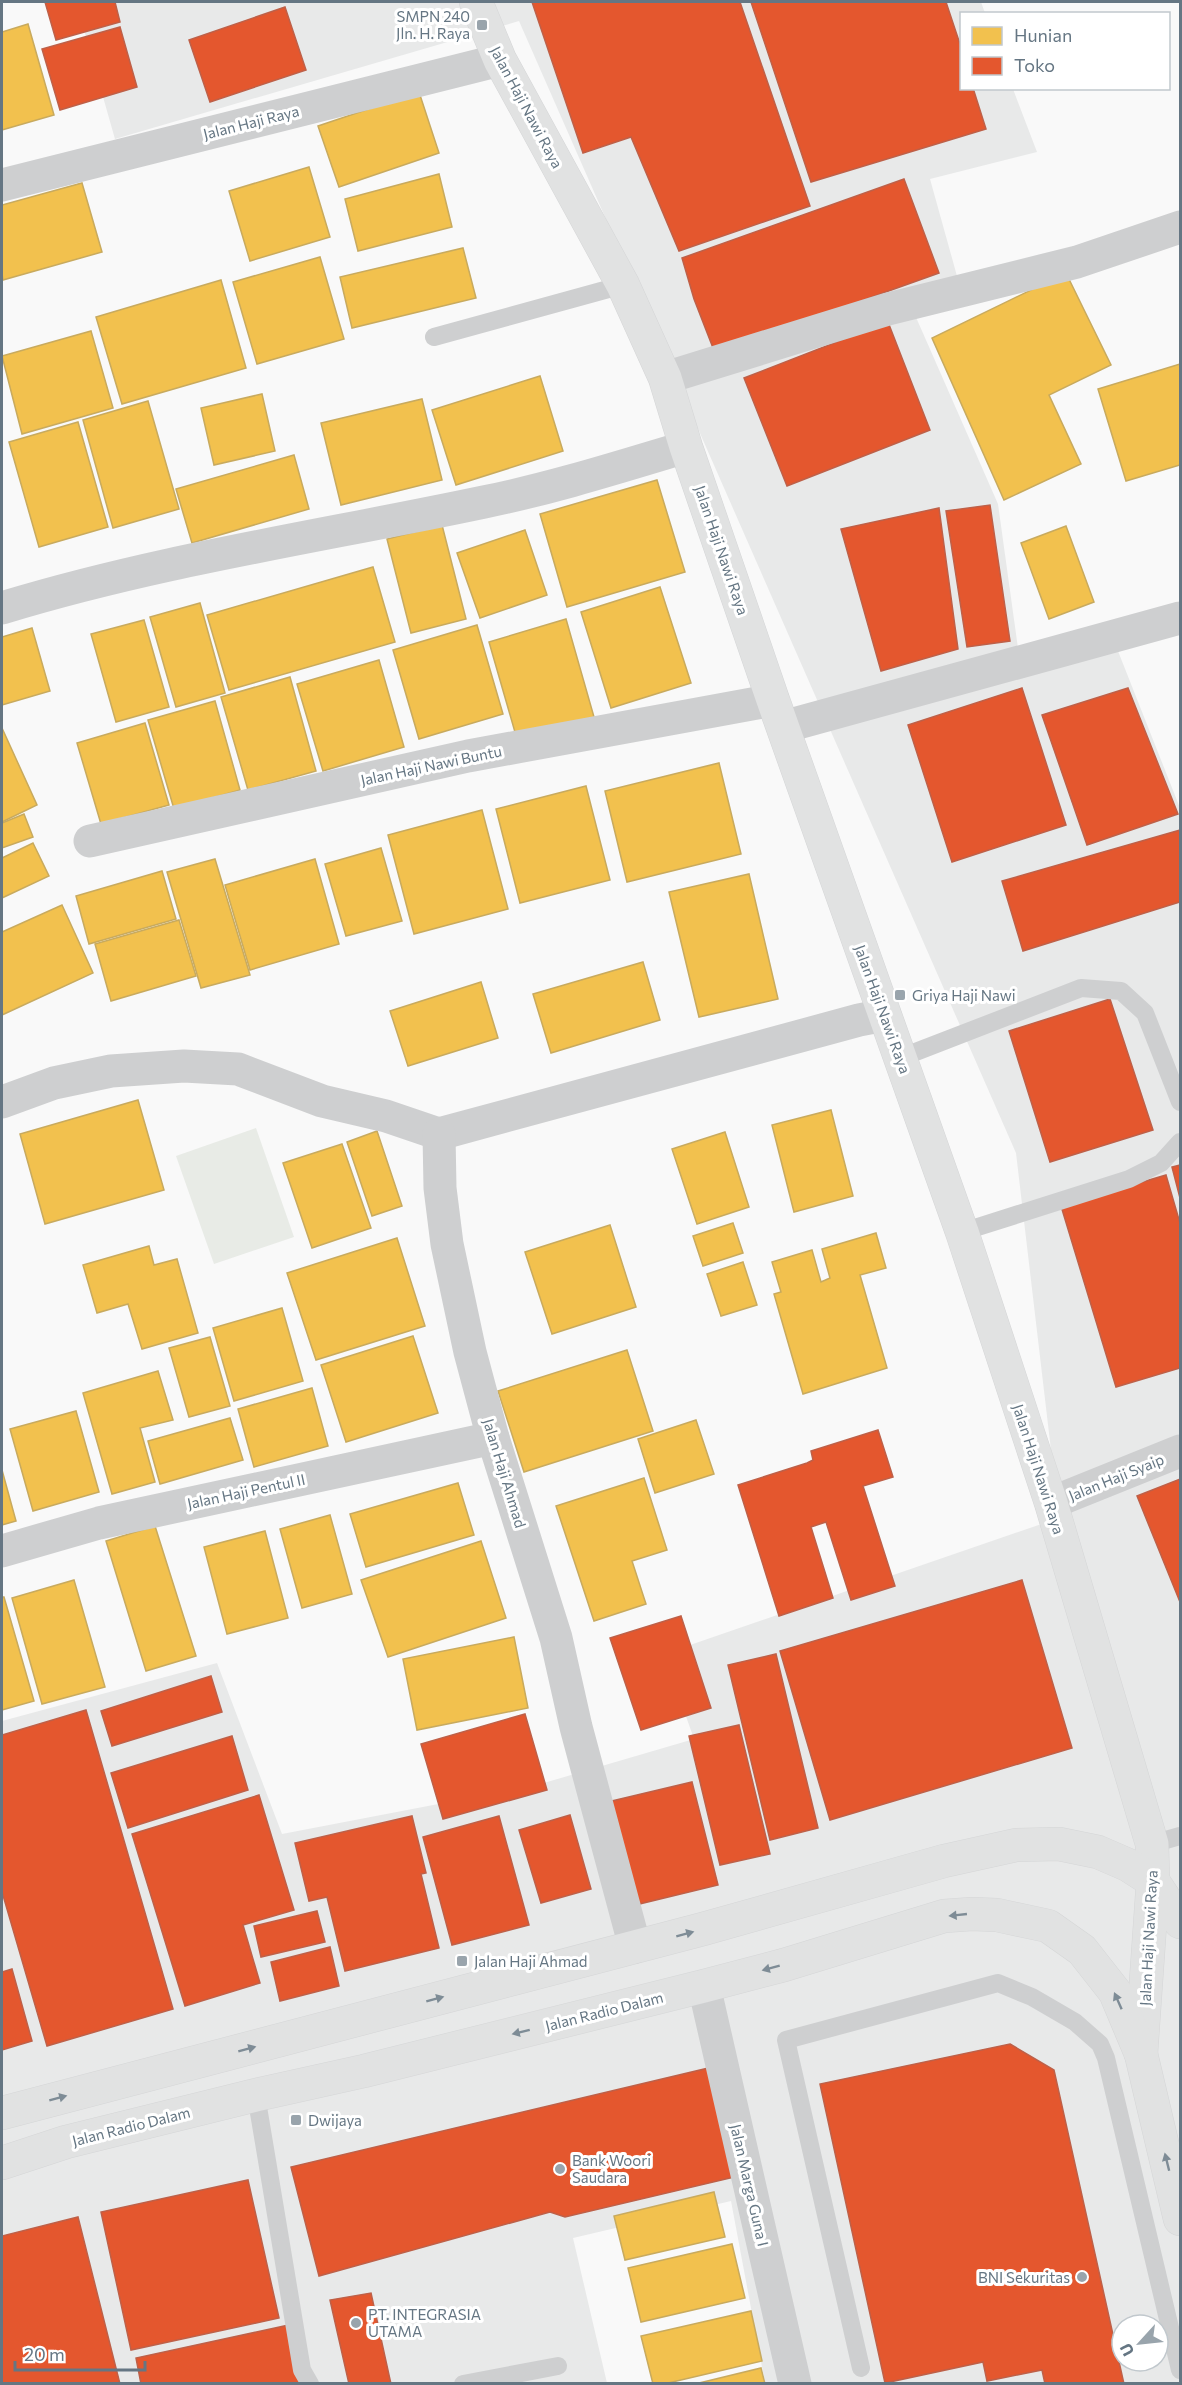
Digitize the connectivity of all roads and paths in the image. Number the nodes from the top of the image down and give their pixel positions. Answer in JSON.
{"nodes":[{"id":1,"x":476,"y":2,"type":"edge"},
{"id":2,"x":500,"y":60,"type":"junction"},
{"id":3,"x":2,"y":185,"type":"edge"},
{"id":4,"x":1180,"y":227,"type":"edge"},
{"id":5,"x":623,"y":285,"type":"junction"},
{"id":6,"x":434,"y":337,"type":"dead end"},
{"id":7,"x":665,"y":378,"type":"junction"},
{"id":8,"x":686,"y":447,"type":"junction"},
{"id":9,"x":2,"y":608,"type":"edge"},
{"id":10,"x":1180,"y":618,"type":"edge"},
{"id":11,"x":778,"y":713,"type":"junction"},
{"id":12,"x":90,"y":841,"type":"dead end"},
{"id":13,"x":885,"y":1015,"type":"junction"},
{"id":14,"x":900,"y":1058,"type":"junction"},
{"id":15,"x":2,"y":1102,"type":"edge"},
{"id":16,"x":1180,"y":1102,"type":"edge"},
{"id":17,"x":439,"y":1134,"type":"junction"},
{"id":18,"x":1180,"y":1142,"type":"edge"},
{"id":19,"x":962,"y":1232,"type":"junction"},
{"id":20,"x":493,"y":1438,"type":"junction"},
{"id":21,"x":1180,"y":1451,"type":"edge"},
{"id":22,"x":1051,"y":1503,"type":"junction"},
{"id":23,"x":2,"y":1551,"type":"edge"},
{"id":24,"x":1166,"y":1840,"type":"edge"},
{"id":25,"x":1153,"y":1881,"type":"junction"},
{"id":26,"x":1180,"y":1922,"type":"edge"},
{"id":27,"x":635,"y":1947,"type":"junction"},
{"id":28,"x":704,"y":1986,"type":"junction"},
{"id":29,"x":1141,"y":2054,"type":"junction"},
{"id":30,"x":256,"y":2094,"type":"junction"},
{"id":31,"x":2,"y":2113,"type":"edge"},
{"id":32,"x":2,"y":2163,"type":"edge"},
{"id":33,"x":1180,"y":2219,"type":"edge"},
{"id":34,"x":558,"y":2366,"type":"dead end"},
{"id":35,"x":861,"y":2368,"type":"dead end"},
{"id":36,"x":1180,"y":2370,"type":"edge"},
{"id":37,"x":310,"y":2384,"type":"edge"},
{"id":38,"x":463,"y":2384,"type":"edge"},
{"id":39,"x":795,"y":2384,"type":"edge"}],
"edges":[{"from":1,"to":2,"type":"main road","name":"Jalan Haji Nawi Raya"},
{"from":2,"to":3,"type":"street","name":"Jalan Haji Raya"},
{"from":2,"to":5,"type":"main road","name":"Jalan Haji Nawi Raya"},
{"from":4,"to":7,"type":"street"},
{"from":5,"to":6,"type":"lane"},
{"from":5,"to":7,"type":"main road","name":"Jalan Haji Nawi Raya"},
{"from":7,"to":8,"type":"main road","name":"Jalan Haji Nawi Raya"},
{"from":8,"to":9,"type":"street"},
{"from":8,"to":11,"type":"main road","name":"Jalan Haji Nawi Raya"},
{"from":10,"to":11,"type":"street","name":"Jalan Haji Nawi Buntu"},
{"from":11,"to":12,"type":"street","name":"Jalan Haji Nawi Buntu"},
{"from":11,"to":13,"type":"main road","name":"Jalan Haji Nawi Raya"},
{"from":13,"to":14,"type":"main road","name":"Jalan Haji Nawi Raya"},
{"from":13,"to":17,"type":"street"},
{"from":14,"to":16,"type":"lane"},
{"from":14,"to":19,"type":"main road","name":"Jalan Haji Nawi Raya"},
{"from":15,"to":17,"type":"street"},
{"from":17,"to":20,"type":"street","name":"Jalan Haji Ahmad"},
{"from":18,"to":19,"type":"lane"},
{"from":19,"to":22,"type":"main road","name":"Jalan Haji Nawi Raya"},
{"from":20,"to":23,"type":"street","name":"Jalan Haji Pentul II"},
{"from":20,"to":27,"type":"street","name":"Jalan Haji Ahmad"},
{"from":21,"to":22,"type":"street","name":"Jalan Haji Syaip"},
{"from":22,"to":24,"type":"main road","name":"Jalan Haji Nawi Raya"},
{"from":24,"to":25,"type":"main road","name":"Jalan Haji Nawi Raya"},
{"from":25,"to":26,"type":"main road"},
{"from":27,"to":25,"type":"main road","one_way":true},
{"from":25,"to":29,"type":"main road","name":"Jalan Haji Nawi Raya"},
{"from":31,"to":27,"type":"main road","one_way":true},
{"from":29,"to":28,"type":"main road","name":"Jalan Radio Dalam","one_way":true},
{"from":28,"to":30,"type":"main road","name":"Jalan Radio Dalam","one_way":true},
{"from":28,"to":39,"type":"street","name":"Jalan Marga Guna I"},
{"from":33,"to":29,"type":"main road","one_way":true},
{"from":30,"to":32,"type":"main road","name":"Jalan Radio Dalam"},
{"from":30,"to":37,"type":"lane"},
{"from":34,"to":38,"type":"lane"},
{"from":35,"to":36,"type":"lane"}]}
